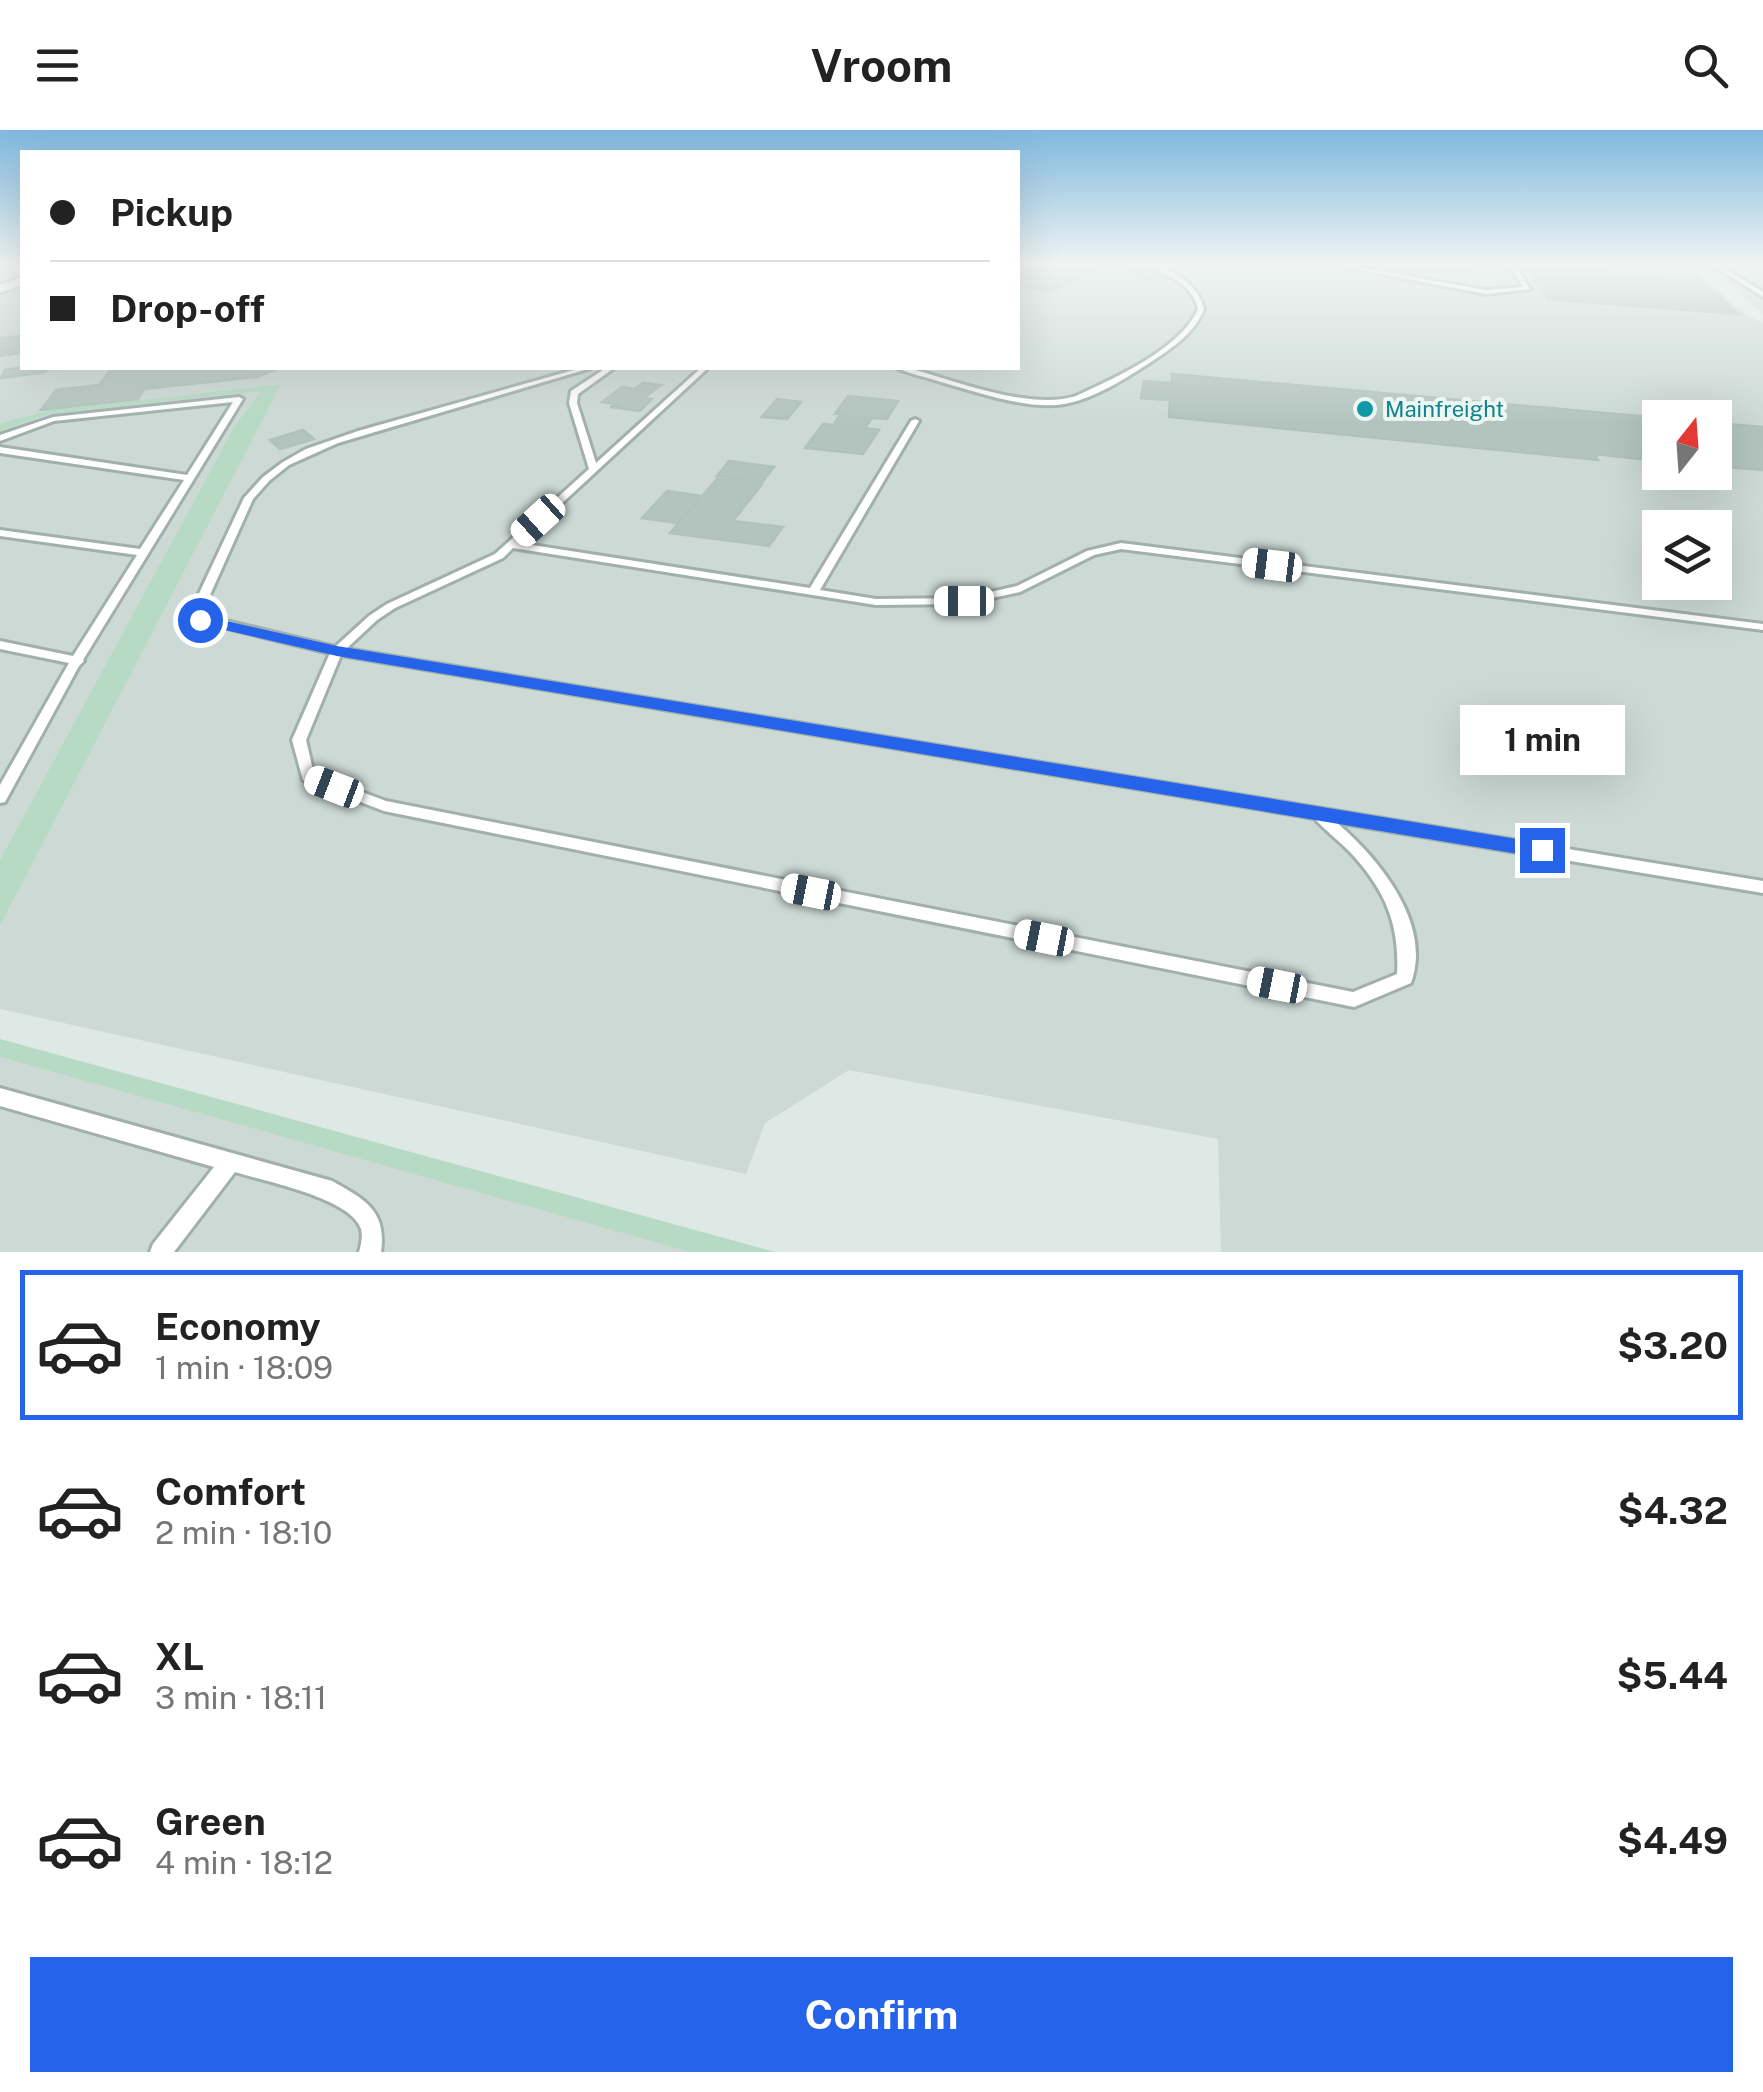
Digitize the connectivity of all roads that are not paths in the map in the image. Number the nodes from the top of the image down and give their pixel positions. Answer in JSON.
{"nodes":[{"id":1,"x":1199,"y":317,"type":"edge"},
{"id":2,"x":580,"y":370,"type":"edge"},
{"id":3,"x":607,"y":370,"type":"edge"},
{"id":4,"x":703,"y":370,"type":"edge"},
{"id":5,"x":909,"y":370,"type":"edge"},
{"id":6,"x":915,"y":420,"type":"dead end"},
{"id":7,"x":0,"y":438,"type":"edge"},
{"id":8,"x":0,"y":450,"type":"edge"},
{"id":9,"x":594,"y":470,"type":"junction"},
{"id":10,"x":191,"y":478,"type":"junction"},
{"id":11,"x":0,"y":533,"type":"edge"},
{"id":12,"x":511,"y":545,"type":"junction"},
{"id":13,"x":144,"y":553,"type":"junction"},
{"id":14,"x":813,"y":593,"type":"junction"},
{"id":15,"x":1763,"y":627,"type":"edge"},
{"id":16,"x":0,"y":646,"type":"edge"},
{"id":17,"x":337,"y":651,"type":"junction"},
{"id":18,"x":78,"y":661,"type":"junction"},
{"id":19,"x":0,"y":798,"type":"edge"},
{"id":20,"x":1318,"y":815,"type":"junction"},
{"id":21,"x":1763,"y":887,"type":"edge"},
{"id":22,"x":2,"y":1100,"type":"edge"},
{"id":23,"x":231,"y":1161,"type":"junction"},
{"id":24,"x":160,"y":1252,"type":"edge"},
{"id":25,"x":370,"y":1252,"type":"edge"}],
"edges":[{"from":1,"to":5,"type":"lane"},
{"from":2,"to":17,"type":"lane"},
{"from":3,"to":9,"type":"lane"},
{"from":4,"to":9,"type":"lane"},
{"from":6,"to":14,"type":"lane"},
{"from":7,"to":10,"type":"lane"},
{"from":8,"to":10,"type":"lane"},
{"from":9,"to":12,"type":"lane"},
{"from":10,"to":13,"type":"lane"},
{"from":11,"to":13,"type":"lane"},
{"from":12,"to":14,"type":"lane"},
{"from":12,"to":17,"type":"lane"},
{"from":13,"to":18,"type":"lane"},
{"from":14,"to":15,"type":"lane"},
{"from":16,"to":18,"type":"lane"},
{"from":17,"to":20,"type":"lane"},
{"from":17,"to":20,"type":"lane"},
{"from":18,"to":19,"type":"lane"},
{"from":20,"to":21,"type":"lane"},
{"from":22,"to":23,"type":"lane"},
{"from":23,"to":24,"type":"lane"},
{"from":23,"to":25,"type":"lane"}]}
